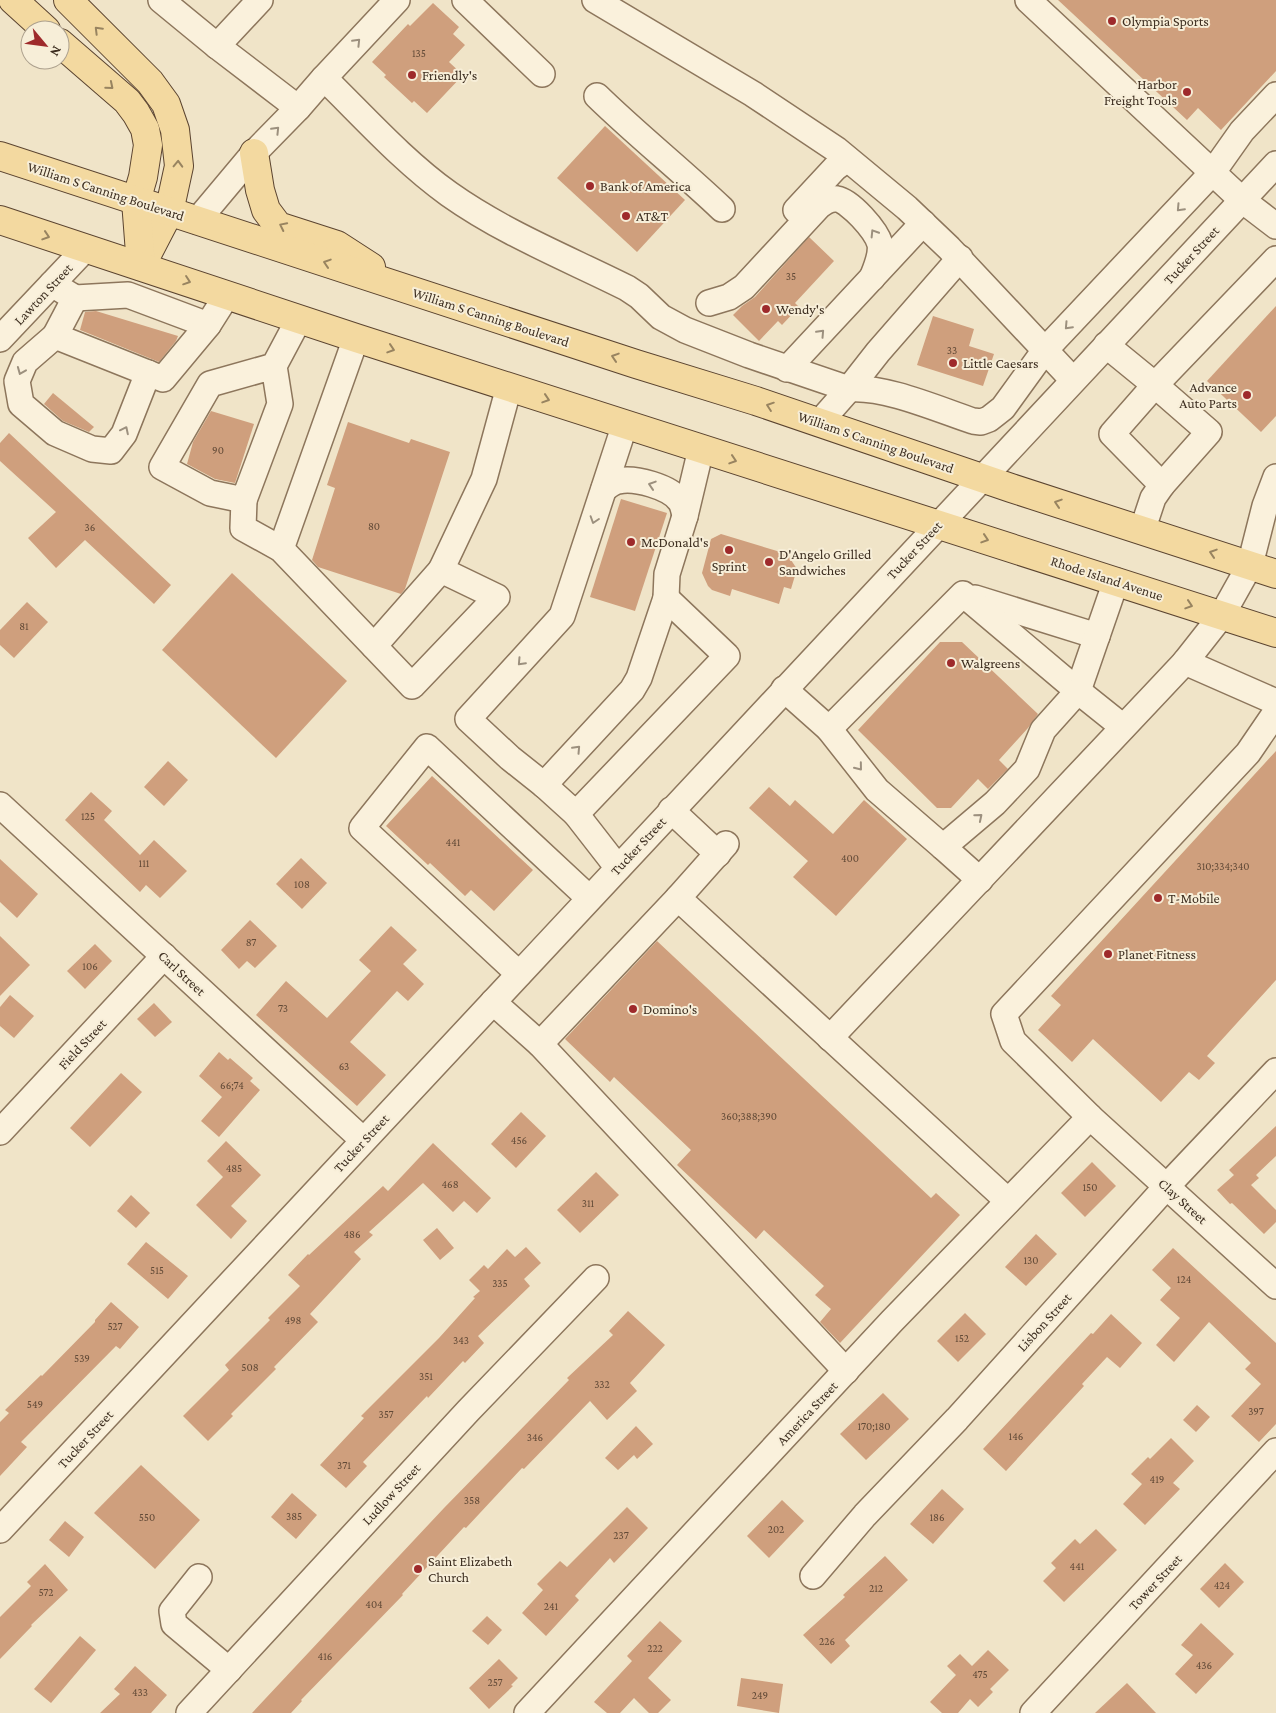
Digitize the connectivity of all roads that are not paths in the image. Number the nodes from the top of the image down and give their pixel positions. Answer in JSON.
{"nodes":[{"id":1,"x":13,"y":0,"type":"edge"},
{"id":2,"x":68,"y":0,"type":"edge"},
{"id":3,"x":161,"y":0,"type":"edge"},
{"id":4,"x":260,"y":0,"type":"edge"},
{"id":5,"x":398,"y":0,"type":"edge"},
{"id":6,"x":465,"y":0,"type":"edge"},
{"id":7,"x":595,"y":0,"type":"edge"},
{"id":8,"x":1028,"y":0,"type":"edge"},
{"id":9,"x":242,"y":11,"type":"edge"},
{"id":10,"x":35,"y":20,"type":"edge"},
{"id":11,"x":217,"y":46,"type":"junction"},
{"id":12,"x":70,"y":52,"type":"edge"},
{"id":13,"x":542,"y":74,"type":"dead end"},
{"id":14,"x":324,"y":78,"type":"junction"},
{"id":15,"x":1276,"y":95,"type":"edge"},
{"id":16,"x":596,"y":96,"type":"dead end"},
{"id":17,"x":298,"y":108,"type":"junction"},
{"id":18,"x":254,"y":152,"type":"junction"},
{"id":19,"x":0,"y":156,"type":"edge"},
{"id":20,"x":847,"y":159,"type":"junction"},
{"id":21,"x":1276,"y":164,"type":"edge"},
{"id":22,"x":1213,"y":172,"type":"junction"},
{"id":23,"x":1242,"y":200,"type":"junction"},
{"id":24,"x":136,"y":201,"type":"junction"},
{"id":25,"x":722,"y":209,"type":"dead end"},
{"id":26,"x":169,"y":212,"type":"junction"},
{"id":27,"x":0,"y":220,"type":"edge"},
{"id":28,"x":197,"y":221,"type":"junction"},
{"id":29,"x":923,"y":223,"type":"junction"},
{"id":30,"x":1276,"y":226,"type":"edge"},
{"id":31,"x":86,"y":248,"type":"junction"},
{"id":32,"x":960,"y":258,"type":"junction"},
{"id":33,"x":1276,"y":259,"type":"edge"},
{"id":34,"x":140,"y":266,"type":"junction"},
{"id":35,"x":872,"y":278,"type":"junction"},
{"id":36,"x":52,"y":284,"type":"junction"},
{"id":37,"x":403,"y":288,"type":"junction"},
{"id":38,"x":128,"y":295,"type":"junction"},
{"id":39,"x":227,"y":295,"type":"junction"},
{"id":40,"x":75,"y":298,"type":"junction"},
{"id":41,"x":710,"y":303,"type":"junction"},
{"id":42,"x":300,"y":319,"type":"junction"},
{"id":43,"x":208,"y":325,"type":"junction"},
{"id":44,"x":685,"y":330,"type":"junction"},
{"id":45,"x":54,"y":336,"type":"junction"},
{"id":46,"x":356,"y":338,"type":"junction"},
{"id":47,"x":0,"y":339,"type":"edge"},
{"id":48,"x":1106,"y":345,"type":"junction"},
{"id":49,"x":1045,"y":350,"type":"junction"},
{"id":50,"x":274,"y":366,"type":"junction"},
{"id":51,"x":788,"y":369,"type":"junction"},
{"id":52,"x":148,"y":373,"type":"junction"},
{"id":53,"x":1073,"y":380,"type":"junction"},
{"id":54,"x":1155,"y":385,"type":"junction"},
{"id":55,"x":509,"y":387,"type":"junction"},
{"id":56,"x":848,"y":389,"type":"junction"},
{"id":57,"x":819,"y":423,"type":"junction"},
{"id":58,"x":625,"y":424,"type":"junction"},
{"id":59,"x":702,"y":449,"type":"junction"},
{"id":60,"x":1276,"y":477,"type":"edge"},
{"id":61,"x":981,"y":478,"type":"junction"},
{"id":62,"x":1162,"y":485,"type":"junction"},
{"id":63,"x":604,"y":489,"type":"junction"},
{"id":64,"x":244,"y":500,"type":"junction"},
{"id":65,"x":1270,"y":508,"type":"edge"},
{"id":66,"x":685,"y":516,"type":"junction"},
{"id":67,"x":938,"y":524,"type":"junction"},
{"id":68,"x":1142,"y":531,"type":"junction"},
{"id":69,"x":281,"y":549,"type":"junction"},
{"id":70,"x":1250,"y":565,"type":"junction"},
{"id":71,"x":441,"y":570,"type":"junction"},
{"id":72,"x":1276,"y":574,"type":"edge"},
{"id":73,"x":1116,"y":581,"type":"junction"},
{"id":74,"x":964,"y":594,"type":"junction"},
{"id":75,"x":666,"y":598,"type":"junction"},
{"id":76,"x":1222,"y":616,"type":"junction"},
{"id":77,"x":1276,"y":633,"type":"edge"},
{"id":78,"x":1097,"y":636,"type":"junction"},
{"id":79,"x":374,"y":646,"type":"junction"},
{"id":80,"x":1185,"y":662,"type":"junction"},
{"id":81,"x":784,"y":689,"type":"junction"},
{"id":82,"x":1078,"y":691,"type":"junction"},
{"id":83,"x":1276,"y":702,"type":"edge"},
{"id":84,"x":1276,"y":712,"type":"edge"},
{"id":85,"x":1123,"y":727,"type":"junction"},
{"id":86,"x":828,"y":729,"type":"junction"},
{"id":87,"x":544,"y":784,"type":"junction"},
{"id":88,"x":0,"y":805,"type":"edge"},
{"id":89,"x":671,"y":810,"type":"junction"},
{"id":90,"x":576,"y":814,"type":"junction"},
{"id":91,"x":943,"y":847,"type":"junction"},
{"id":92,"x":618,"y":868,"type":"junction"},
{"id":93,"x":980,"y":880,"type":"junction"},
{"id":94,"x":589,"y":898,"type":"junction"},
{"id":95,"x":678,"y":898,"type":"junction"},
{"id":96,"x":164,"y":956,"type":"junction"},
{"id":97,"x":519,"y":974,"type":"junction"},
{"id":98,"x":493,"y":1002,"type":"junction"},
{"id":99,"x":830,"y":1038,"type":"junction"},
{"id":100,"x":540,"y":1044,"type":"junction"},
{"id":101,"x":1276,"y":1071,"type":"edge"},
{"id":102,"x":1090,"y":1116,"type":"junction"},
{"id":103,"x":0,"y":1132,"type":"edge"},
{"id":104,"x":364,"y":1140,"type":"junction"},
{"id":105,"x":1167,"y":1186,"type":"junction"},
{"id":106,"x":1008,"y":1201,"type":"junction"},
{"id":107,"x":596,"y":1278,"type":"dead end"},
{"id":108,"x":1276,"y":1286,"type":"edge"},
{"id":109,"x":846,"y":1371,"type":"junction"},
{"id":110,"x":1276,"y":1451,"type":"edge"},
{"id":111,"x":0,"y":1530,"type":"edge"},
{"id":112,"x":814,"y":1576,"type":"dead end"},
{"id":113,"x":199,"y":1578,"type":"dead end"},
{"id":114,"x":229,"y":1670,"type":"junction"},
{"id":115,"x":189,"y":1713,"type":"edge"},
{"id":116,"x":527,"y":1713,"type":"edge"},
{"id":117,"x":1033,"y":1713,"type":"edge"}],
"edges":[{"from":1,"to":10,"type":"main road"},
{"from":26,"to":2,"type":"main road","one_way":true},
{"from":3,"to":11,"type":"street"},
{"from":4,"to":9,"type":"street"},
{"from":14,"to":5,"type":"street","one_way":true},
{"from":6,"to":13,"type":"street"},
{"from":7,"to":20,"type":"street"},
{"from":8,"to":22,"type":"street"},
{"from":9,"to":11,"type":"street"},
{"from":11,"to":17,"type":"street"},
{"from":12,"to":24,"type":"main road","one_way":true},
{"from":14,"to":17,"type":"street"},
{"from":14,"to":44,"type":"street"},
{"from":15,"to":22,"type":"street"},
{"from":16,"to":25,"type":"street"},
{"from":18,"to":17,"type":"street","one_way":true},
{"from":18,"to":28,"type":"street"},
{"from":37,"to":18,"type":"main road","one_way":true},
{"from":19,"to":24,"type":"main road","name":"William S Canning Boulevard"},
{"from":20,"to":29,"type":"street"},
{"from":20,"to":41,"type":"street"},
{"from":21,"to":23,"type":"street","name":"Tucker Street"},
{"from":22,"to":23,"type":"street"},
{"from":22,"to":49,"type":"street","one_way":true},
{"from":23,"to":30,"type":"street"},
{"from":23,"to":48,"type":"street","name":"Tucker Street"},
{"from":24,"to":26,"type":"main road","name":"William S Canning Boulevard"},
{"from":24,"to":34,"type":"main road"},
{"from":26,"to":28,"type":"main road","name":"William S Canning Boulevard"},
{"from":26,"to":34,"type":"main road"},
{"from":27,"to":31,"type":"main road","one_way":true},
{"from":37,"to":28,"type":"main road","name":"William S Canning Boulevard","one_way":true},
{"from":29,"to":32,"type":"street"},
{"from":29,"to":35,"type":"street"},
{"from":31,"to":34,"type":"main road"},
{"from":31,"to":36,"type":"street","name":"Lawton Street"},
{"from":32,"to":49,"type":"street"},
{"from":32,"to":56,"type":"street"},
{"from":33,"to":54,"type":"street"},
{"from":34,"to":38,"type":"street"},
{"from":34,"to":39,"type":"main road","one_way":true},
{"from":35,"to":41,"type":"street","one_way":true},
{"from":51,"to":35,"type":"street","one_way":true},
{"from":36,"to":40,"type":"street"},
{"from":36,"to":47,"type":"street","name":"Lawton Street"},
{"from":57,"to":37,"type":"main road","name":"William S Canning Boulevard","one_way":true},
{"from":38,"to":40,"type":"street"},
{"from":38,"to":43,"type":"street"},
{"from":39,"to":42,"type":"main road"},
{"from":39,"to":43,"type":"street"},
{"from":40,"to":45,"type":"street"},
{"from":41,"to":44,"type":"street"},
{"from":42,"to":46,"type":"main road"},
{"from":42,"to":50,"type":"street"},
{"from":43,"to":52,"type":"street"},
{"from":44,"to":51,"type":"street"},
{"from":45,"to":52,"type":"street"},
{"from":45,"to":52,"type":"street","one_way":true},
{"from":46,"to":55,"type":"main road","one_way":true},
{"from":46,"to":69,"type":"street"},
{"from":48,"to":53,"type":"street","name":"Tucker Street"},
{"from":48,"to":54,"type":"street"},
{"from":49,"to":53,"type":"street"},
{"from":49,"to":56,"type":"street"},
{"from":50,"to":64,"type":"street"},
{"from":50,"to":64,"type":"street"},
{"from":51,"to":56,"type":"street"},
{"from":53,"to":61,"type":"street","name":"Tucker Street"},
{"from":54,"to":62,"type":"street"},
{"from":54,"to":62,"type":"street"},
{"from":55,"to":58,"type":"main road","one_way":true},
{"from":55,"to":71,"type":"street"},
{"from":56,"to":57,"type":"street"},
{"from":57,"to":61,"type":"main road","name":"William S Canning Boulevard"},
{"from":58,"to":59,"type":"main road"},
{"from":58,"to":63,"type":"street"},
{"from":59,"to":66,"type":"street"},
{"from":59,"to":67,"type":"main road","one_way":true},
{"from":60,"to":65,"type":"street"},
{"from":61,"to":67,"type":"street","name":"Tucker Street"},
{"from":68,"to":61,"type":"main road","one_way":true},
{"from":62,"to":68,"type":"street"},
{"from":66,"to":63,"type":"street","one_way":true},
{"from":63,"to":87,"type":"street","one_way":true},
{"from":64,"to":69,"type":"street"},
{"from":65,"to":70,"type":"street"},
{"from":66,"to":75,"type":"street"},
{"from":67,"to":73,"type":"main road","name":"Rhode Island Avenue","one_way":true},
{"from":67,"to":81,"type":"street","name":"Tucker Street"},
{"from":70,"to":68,"type":"main road","one_way":true},
{"from":69,"to":79,"type":"street"},
{"from":70,"to":72,"type":"main road"},
{"from":70,"to":76,"type":"street"},
{"from":71,"to":79,"type":"street"},
{"from":71,"to":79,"type":"street"},
{"from":73,"to":76,"type":"main road","name":"Rhode Island Avenue","one_way":true},
{"from":73,"to":78,"type":"street"},
{"from":74,"to":78,"type":"street"},
{"from":74,"to":82,"type":"street"},
{"from":74,"to":86,"type":"street"},
{"from":87,"to":75,"type":"street","one_way":true},
{"from":75,"to":90,"type":"street"},
{"from":76,"to":77,"type":"main road","name":"Rhode Island Avenue"},
{"from":76,"to":80,"type":"street"},
{"from":78,"to":82,"type":"street"},
{"from":80,"to":83,"type":"street"},
{"from":80,"to":85,"type":"street"},
{"from":81,"to":86,"type":"street"},
{"from":81,"to":89,"type":"street","name":"Tucker Street"},
{"from":82,"to":85,"type":"street"},
{"from":91,"to":82,"type":"street","one_way":true},
{"from":84,"to":102,"type":"street","name":"Clay Street"},
{"from":85,"to":93,"type":"street"},
{"from":86,"to":91,"type":"street","one_way":true},
{"from":87,"to":90,"type":"street"},
{"from":88,"to":96,"type":"street","name":"Carl Street"},
{"from":89,"to":92,"type":"street","name":"Tucker Street"},
{"from":89,"to":95,"type":"street"},
{"from":90,"to":92,"type":"street"},
{"from":91,"to":93,"type":"street"},
{"from":92,"to":94,"type":"street","name":"Tucker Street"},
{"from":93,"to":99,"type":"street"},
{"from":94,"to":97,"type":"street","name":"Tucker Street"},
{"from":94,"to":97,"type":"street"},
{"from":95,"to":99,"type":"street"},
{"from":95,"to":100,"type":"street"},
{"from":96,"to":103,"type":"street","name":"Field Street"},
{"from":96,"to":104,"type":"street","name":"Carl Street"},
{"from":97,"to":98,"type":"street","name":"Tucker Street"},
{"from":98,"to":100,"type":"street"},
{"from":98,"to":104,"type":"street","name":"Tucker Street"},
{"from":99,"to":106,"type":"street"},
{"from":100,"to":109,"type":"street"},
{"from":101,"to":105,"type":"street","name":"Lisbon Street"},
{"from":102,"to":105,"type":"street","name":"Clay Street"},
{"from":102,"to":106,"type":"street","name":"America Street"},
{"from":104,"to":111,"type":"street","name":"Tucker Street"},
{"from":105,"to":108,"type":"street","name":"Clay Street"},
{"from":105,"to":112,"type":"street","name":"Lisbon Street"},
{"from":106,"to":109,"type":"street","name":"America Street"},
{"from":107,"to":114,"type":"street","name":"Ludlow Street"},
{"from":109,"to":116,"type":"street","name":"America Street"},
{"from":110,"to":117,"type":"street","name":"Tower Street"},
{"from":113,"to":114,"type":"street"},
{"from":114,"to":115,"type":"street","name":"Ludlow Street"}]}
